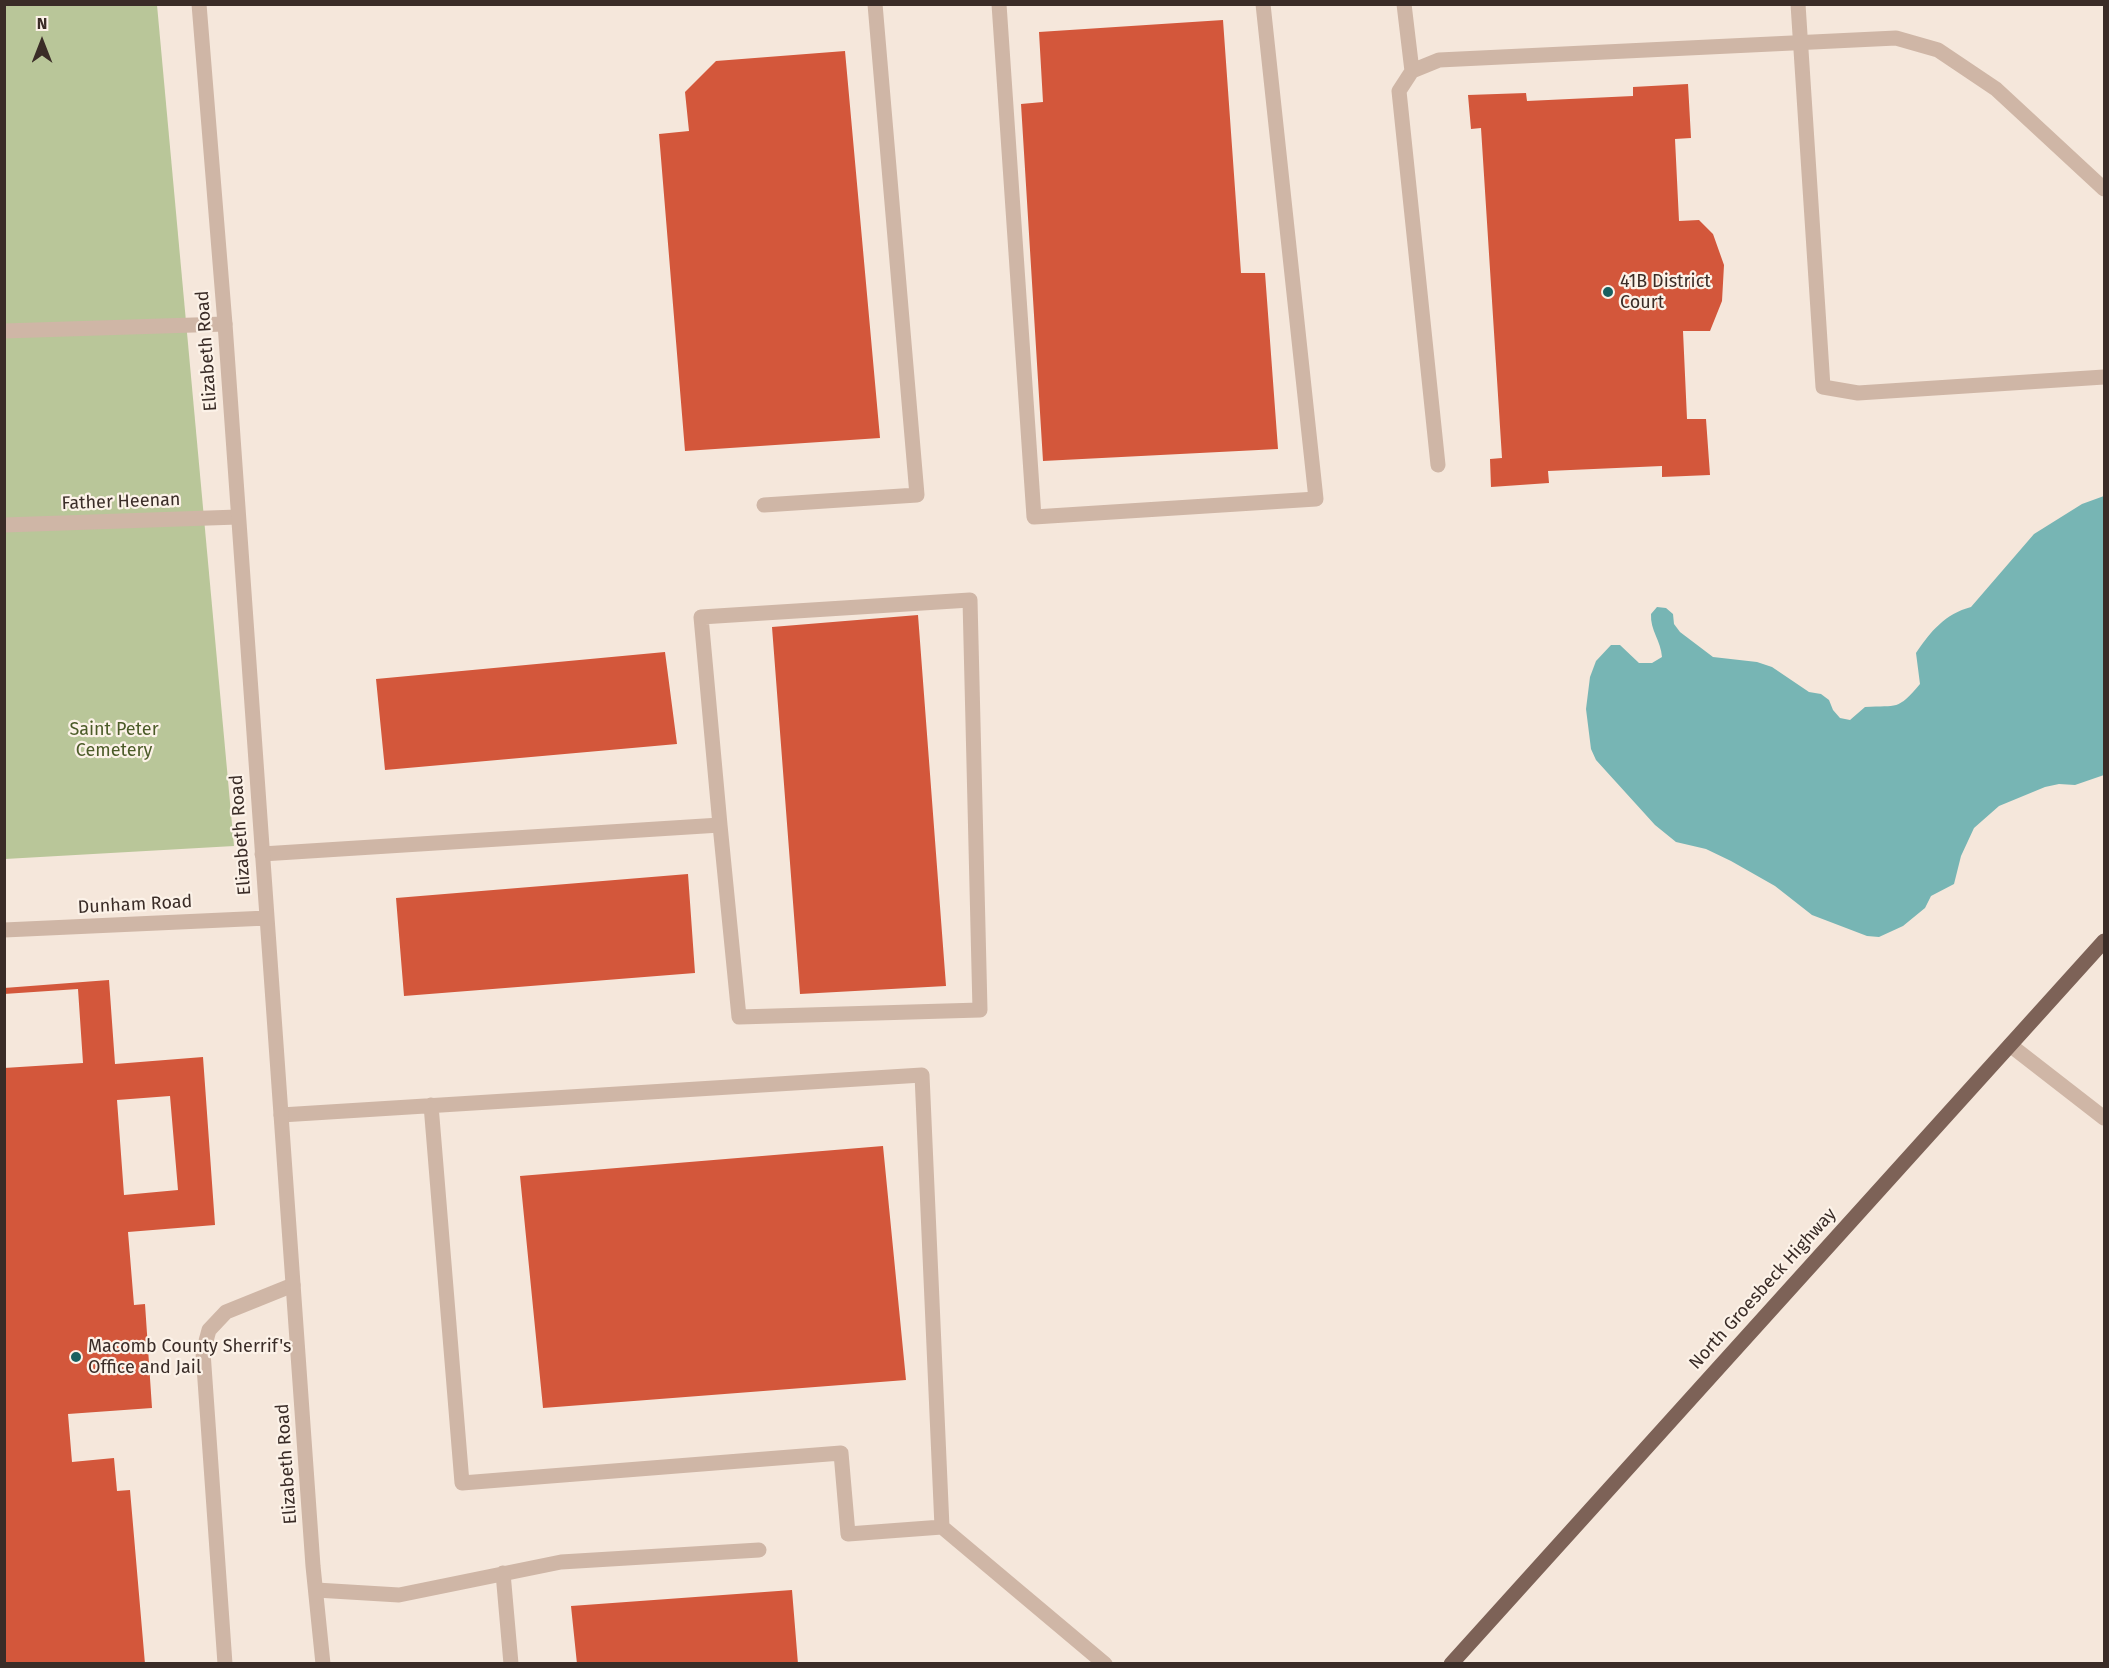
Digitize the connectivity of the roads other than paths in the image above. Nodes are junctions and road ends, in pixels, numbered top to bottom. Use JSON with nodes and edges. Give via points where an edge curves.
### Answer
{"nodes":[{"id":1,"x":199,"y":4,"type":"edge"},
{"id":2,"x":875,"y":4,"type":"edge"},
{"id":3,"x":999,"y":4,"type":"edge"},
{"id":4,"x":1263,"y":4,"type":"edge"},
{"id":5,"x":1404,"y":4,"type":"edge"},
{"id":6,"x":1798,"y":4,"type":"edge"},
{"id":7,"x":1801,"y":43,"type":"junction"},
{"id":8,"x":1412,"y":71,"type":"junction"},
{"id":9,"x":2104,"y":189,"type":"edge"},
{"id":10,"x":225,"y":324,"type":"junction"},
{"id":11,"x":4,"y":331,"type":"edge"},
{"id":12,"x":2104,"y":377,"type":"edge"},
{"id":13,"x":1438,"y":465,"type":"dead end"},
{"id":14,"x":764,"y":505,"type":"dead end"},
{"id":15,"x":238,"y":517,"type":"junction"},
{"id":16,"x":4,"y":525,"type":"edge"},
{"id":17,"x":720,"y":825,"type":"junction"},
{"id":18,"x":262,"y":854,"type":"junction"},
{"id":19,"x":267,"y":918,"type":"junction"},
{"id":20,"x":4,"y":930,"type":"edge"},
{"id":21,"x":2104,"y":941,"type":"edge"},
{"id":22,"x":2010,"y":1045,"type":"junction"},
{"id":23,"x":431,"y":1105,"type":"junction"},
{"id":24,"x":281,"y":1115,"type":"junction"},
{"id":25,"x":2104,"y":1118,"type":"edge"},
{"id":26,"x":293,"y":1285,"type":"junction"},
{"id":27,"x":942,"y":1527,"type":"junction"},
{"id":28,"x":759,"y":1550,"type":"dead end"},
{"id":29,"x":503,"y":1573,"type":"junction"},
{"id":30,"x":316,"y":1590,"type":"junction"},
{"id":31,"x":225,"y":1664,"type":"edge"},
{"id":32,"x":323,"y":1664,"type":"edge"},
{"id":33,"x":512,"y":1664,"type":"edge"},
{"id":34,"x":1105,"y":1664,"type":"edge"},
{"id":35,"x":1451,"y":1664,"type":"edge"}],
"edges":[{"from":1,"to":10,"type":"street","name":"Elizabeth Road"},
{"from":2,"to":14,"type":"street","via":[[917,495]]},
{"from":3,"to":4,"type":"street","via":[[1034,517],[1316,499]]},
{"from":5,"to":8,"type":"street"},
{"from":6,"to":7,"type":"street"},
{"from":7,"to":8,"type":"street","via":[[1439,60]]},
{"from":7,"to":9,"type":"street","via":[[1896,38],[1938,50],[1996,89]]},
{"from":7,"to":12,"type":"street","via":[[1823,387],[1858,393]]},
{"from":8,"to":13,"type":"street","via":[[1399,91]]},
{"from":10,"to":11,"type":"street"},
{"from":10,"to":15,"type":"street","name":"Elizabeth Road"},
{"from":15,"to":16,"type":"street","name":"Father Heenan"},
{"from":15,"to":18,"type":"street","name":"Elizabeth Road"},
{"from":17,"to":17,"type":"street","via":[[739,1017],[980,1010],[970,600],[701,616]]},
{"from":17,"to":18,"type":"street"},
{"from":18,"to":19,"type":"street","name":"Elizabeth Road"},
{"from":19,"to":20,"type":"street","name":"Dunham Road"},
{"from":19,"to":24,"type":"street","name":"Elizabeth Road"},
{"from":21,"to":22,"type":"main road","name":"North Groesbeck Highway"},
{"from":22,"to":25,"type":"street"},
{"from":22,"to":35,"type":"main road","name":"North Groesbeck Highway"},
{"from":23,"to":24,"type":"street"},
{"from":23,"to":27,"type":"street","via":[[462,1483],[841,1453],[848,1534]]},
{"from":23,"to":27,"type":"street","via":[[922,1075]]},
{"from":24,"to":26,"type":"street","name":"Elizabeth Road"},
{"from":26,"to":30,"type":"street","name":"Elizabeth Road"},
{"from":26,"to":31,"type":"street","via":[[226,1312],[209,1330],[203,1352]]},
{"from":27,"to":34,"type":"street"},
{"from":28,"to":29,"type":"street","via":[[561,1562]]},
{"from":29,"to":30,"type":"street","via":[[399,1595]]},
{"from":29,"to":33,"type":"street"},
{"from":30,"to":32,"type":"street","name":"Elizabeth Road"}]}
